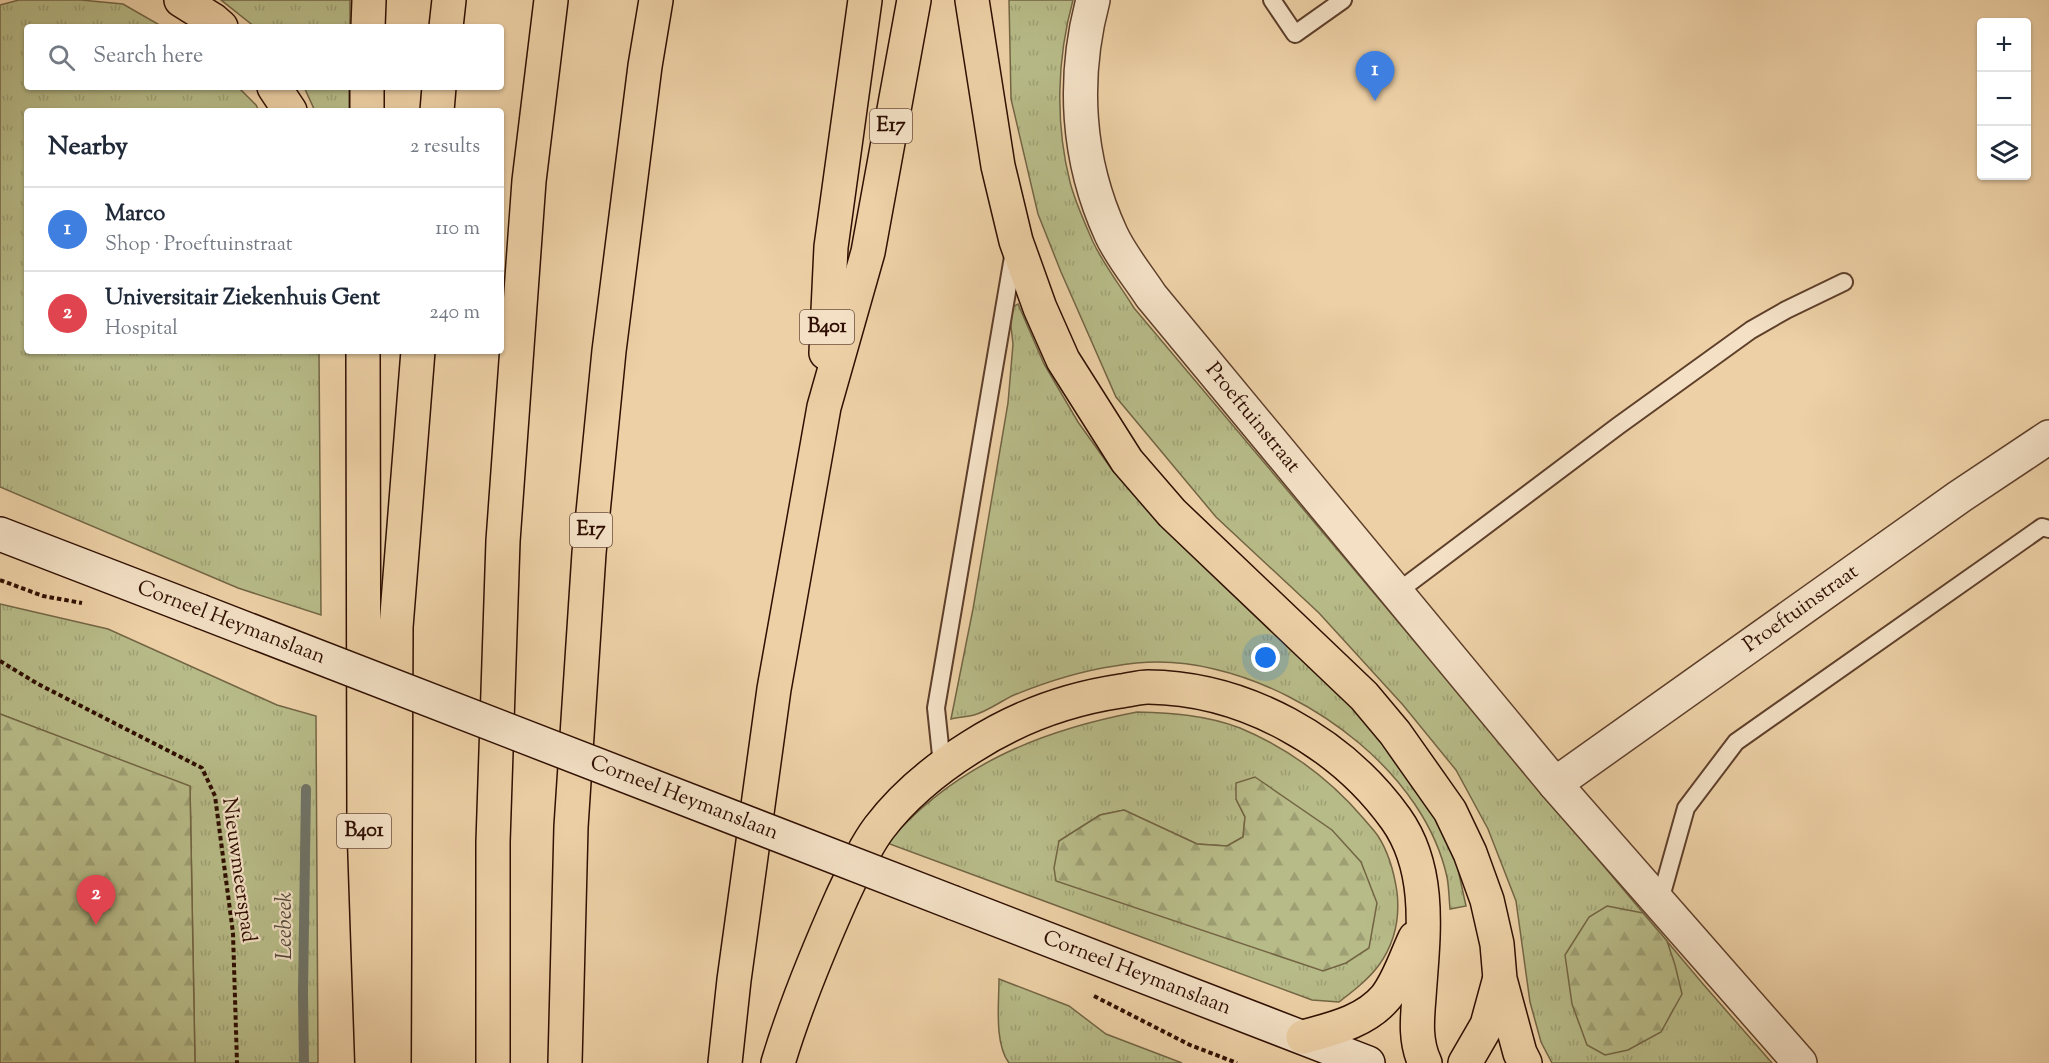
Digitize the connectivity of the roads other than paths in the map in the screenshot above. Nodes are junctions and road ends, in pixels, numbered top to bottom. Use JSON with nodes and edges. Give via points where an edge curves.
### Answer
{"nodes":[{"id":1,"x":181,"y":0,"type":"edge"},
{"id":2,"x":369,"y":0,"type":"edge"},
{"id":3,"x":450,"y":0,"type":"edge"},
{"id":4,"x":551,"y":0,"type":"edge"},
{"id":5,"x":656,"y":0,"type":"edge"},
{"id":6,"x":865,"y":0,"type":"edge"},
{"id":7,"x":914,"y":0,"type":"edge"},
{"id":8,"x":972,"y":0,"type":"edge"},
{"id":9,"x":1094,"y":0,"type":"edge"},
{"id":10,"x":1272,"y":0,"type":"edge"},
{"id":11,"x":1343,"y":0,"type":"edge"},
{"id":12,"x":217,"y":24,"type":"edge"},
{"id":13,"x":368,"y":24,"type":"edge"},
{"id":14,"x":446,"y":24,"type":"edge"},
{"id":15,"x":276,"y":90,"type":"edge"},
{"id":16,"x":367,"y":90,"type":"edge"},
{"id":17,"x":439,"y":90,"type":"edge"},
{"id":18,"x":288,"y":108,"type":"edge"},
{"id":19,"x":367,"y":108,"type":"edge"},
{"id":20,"x":437,"y":108,"type":"edge"},
{"id":21,"x":1016,"y":241,"type":"junction"},
{"id":22,"x":1844,"y":282,"type":"dead end"},
{"id":23,"x":346,"y":354,"type":"edge"},
{"id":24,"x":363,"y":354,"type":"edge"},
{"id":25,"x":418,"y":354,"type":"edge"},
{"id":26,"x":824,"y":407,"type":"junction"},
{"id":27,"x":2049,"y":437,"type":"edge"},
{"id":28,"x":2049,"y":529,"type":"edge"},
{"id":29,"x":0,"y":534,"type":"edge"},
{"id":30,"x":1396,"y":592,"type":"junction"},
{"id":31,"x":364,"y":598,"type":"junction"},
{"id":32,"x":942,"y":765,"type":"junction"},
{"id":33,"x":1555,"y":784,"type":"junction"},
{"id":34,"x":1659,"y":904,"type":"junction"},
{"id":35,"x":1424,"y":914,"type":"junction"},
{"id":36,"x":1500,"y":979,"type":"junction"},
{"id":37,"x":1303,"y":1037,"type":"junction"},
{"id":38,"x":372,"y":1063,"type":"edge"},
{"id":39,"x":394,"y":1063,"type":"edge"},
{"id":40,"x":493,"y":1063,"type":"edge"},
{"id":41,"x":565,"y":1063,"type":"edge"},
{"id":42,"x":725,"y":1063,"type":"edge"},
{"id":43,"x":778,"y":1063,"type":"edge"},
{"id":44,"x":1368,"y":1063,"type":"edge"},
{"id":45,"x":1425,"y":1063,"type":"edge"},
{"id":46,"x":1464,"y":1063,"type":"edge"},
{"id":47,"x":1525,"y":1063,"type":"edge"},
{"id":48,"x":1800,"y":1063,"type":"edge"}],
"edges":[{"from":1,"to":12,"type":"highway"},
{"from":2,"to":13,"type":"highway"},
{"from":3,"to":14,"type":"highway"},
{"from":4,"to":40,"type":"highway","via":[[529,181],[503,541],[492,842]]},
{"from":5,"to":41,"type":"highway","number":"E17","via":[[609,351],[589,553],[571,827]]},
{"from":6,"to":26,"type":"highway","number":"B401","via":[[831,247]]},
{"from":7,"to":26,"type":"highway","number":"E17","via":[[868,252]]},
{"from":8,"to":21,"type":"highway","via":[[998,166]]},
{"from":9,"to":30,"type":"street","name":"Proeftuinstraat","via":[[1086,27],[1080,81],[1081,127],[1089,177],[1112,235],[1151,296]]},
{"from":10,"to":11,"type":"lane","via":[[1295,34]]},
{"from":15,"to":18,"type":"highway"},
{"from":16,"to":19,"type":"highway"},
{"from":17,"to":20,"type":"highway"},
{"from":21,"to":32,"type":"lane","via":[[936,708]]},
{"from":21,"to":36,"type":"highway","via":[[1063,360],[1127,461],[1172,513],[1364,696],[1450,811],[1487,900]]},
{"from":22,"to":30,"type":"lane","via":[[1751,330]]},
{"from":23,"to":31,"type":"highway"},
{"from":24,"to":31,"type":"highway","number":"B401"},
{"from":25,"to":39,"type":"highway","via":[[396,627]]},
{"from":26,"to":42,"type":"highway","number":"E17","via":[[774,689]]},
{"from":27,"to":33,"type":"street","name":"Proeftuinstraat"},
{"from":28,"to":34,"type":"lane","via":[[2042,527],[1736,742],[1686,808]]},
{"from":29,"to":37,"type":"street","name":"Corneel Heymanslaan","bridge":true},
{"from":30,"to":33,"type":"street","name":"Proeftuinstraat"},
{"from":31,"to":38,"type":"highway","number":"B401","via":[[364,826]]},
{"from":32,"to":35,"type":"highway","via":[[996,731],[1043,710],[1098,694],[1146,687],[1195,691],[1250,707],[1294,728],[1335,756],[1384,804],[1413,852]]},
{"from":32,"to":43,"type":"highway","via":[[905,797],[878,829],[818,950]]},
{"from":33,"to":34,"type":"street","name":"Proeftuinstraat"},
{"from":34,"to":48,"type":"street","name":"Proeftuinstraat"},
{"from":35,"to":37,"type":"highway","via":[[1400,974],[1386,997],[1366,1015]]},
{"from":35,"to":45,"type":"highway","via":[[1416,1033]]},
{"from":36,"to":46,"type":"highway","via":[[1487,1026]]},
{"from":36,"to":47,"type":"highway"},
{"from":37,"to":44,"type":"street","name":"Corneel Heymanslaan"}]}
